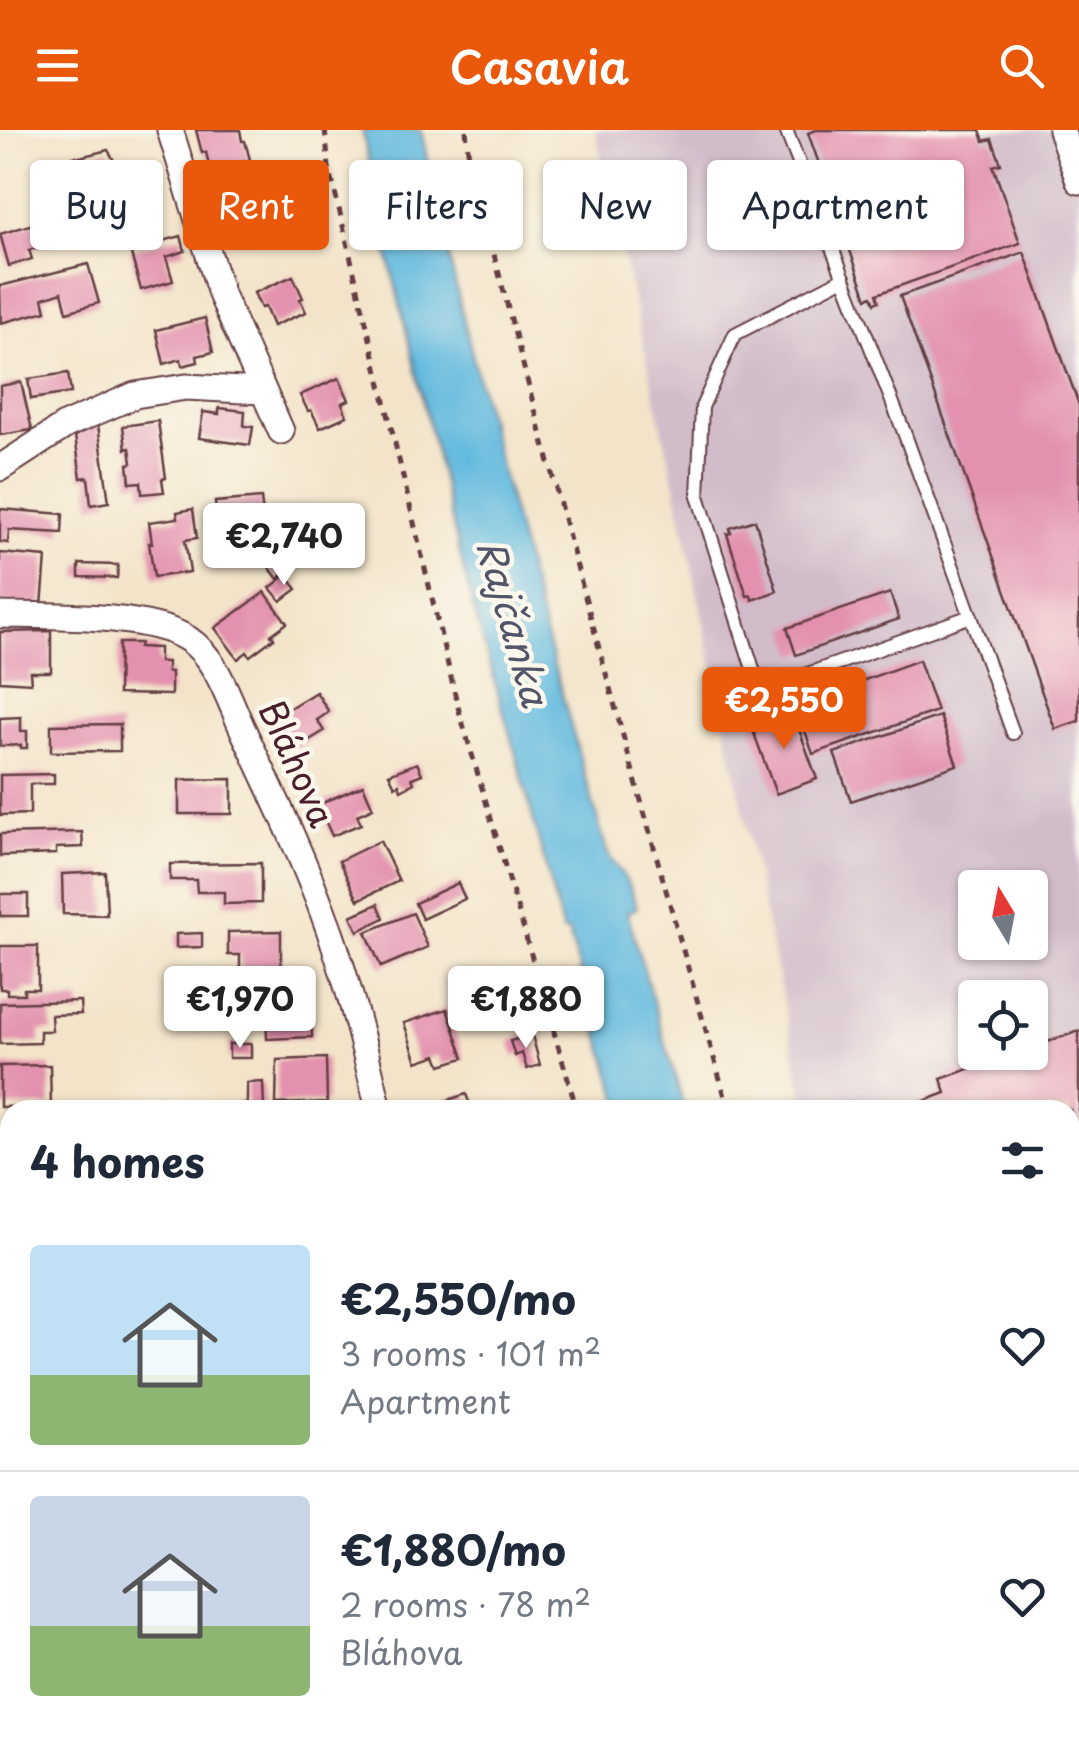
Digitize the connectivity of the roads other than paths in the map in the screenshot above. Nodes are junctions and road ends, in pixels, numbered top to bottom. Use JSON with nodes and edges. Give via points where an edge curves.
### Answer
{"nodes":[{"id":1,"x":170,"y":130,"type":"edge"},
{"id":2,"x":786,"y":130,"type":"edge"},
{"id":3,"x":1061,"y":130,"type":"edge"},
{"id":4,"x":1079,"y":181,"type":"edge"},
{"id":5,"x":844,"y":278,"type":"junction"},
{"id":6,"x":262,"y":390,"type":"junction"},
{"id":7,"x":282,"y":431,"type":"dead end"},
{"id":8,"x":0,"y":468,"type":"edge"},
{"id":9,"x":0,"y":615,"type":"edge"},
{"id":10,"x":971,"y":616,"type":"junction"},
{"id":11,"x":1014,"y":733,"type":"dead end"},
{"id":12,"x":377,"y":1100,"type":"edge"}],
"edges":[{"from":1,"to":6,"type":"street","via":[[221,294]]},
{"from":2,"to":5,"type":"lane"},
{"from":3,"to":4,"type":"street"},
{"from":5,"to":10,"type":"lane"},
{"from":5,"to":10,"type":"lane","via":[[735,334],[702,407],[698,496],[760,691]]},
{"from":6,"to":7,"type":"street"},
{"from":6,"to":8,"type":"street","via":[[186,388],[135,396],[66,425]]},
{"from":9,"to":12,"type":"street","name":"Bláhova","via":[[122,620],[170,631],[190,640],[213,666],[328,925]]},
{"from":10,"to":11,"type":"lane"}]}
